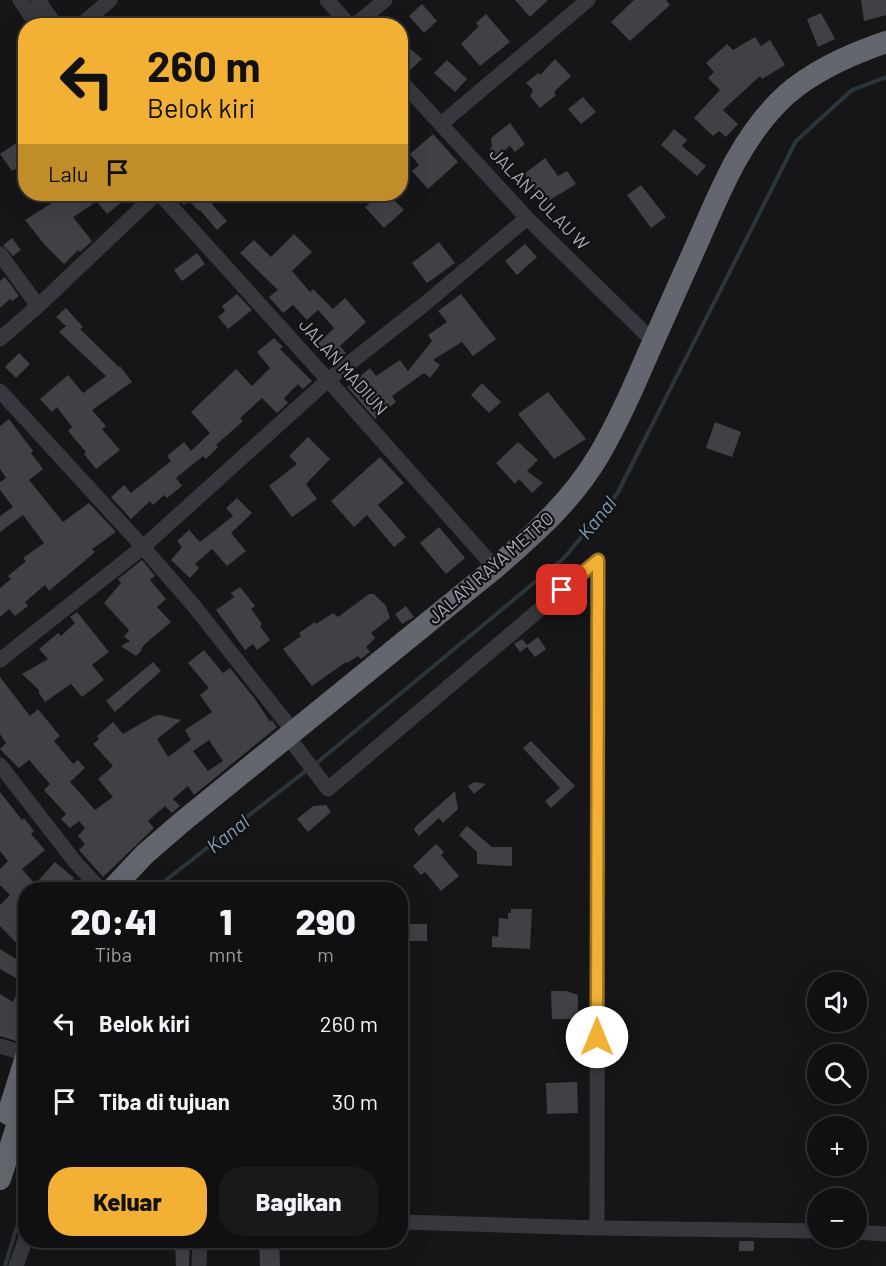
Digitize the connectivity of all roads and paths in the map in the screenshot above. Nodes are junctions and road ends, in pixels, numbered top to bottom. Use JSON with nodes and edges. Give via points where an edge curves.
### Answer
{"nodes":[{"id":1,"x":20,"y":0,"type":"edge"},
{"id":2,"x":38,"y":0,"type":"edge"},
{"id":3,"x":110,"y":0,"type":"edge"},
{"id":4,"x":327,"y":0,"type":"edge"},
{"id":5,"x":385,"y":0,"type":"edge"},
{"id":6,"x":588,"y":0,"type":"edge"},
{"id":7,"x":32,"y":18,"type":"edge"},
{"id":8,"x":50,"y":18,"type":"edge"},
{"id":9,"x":89,"y":18,"type":"edge"},
{"id":10,"x":344,"y":18,"type":"edge"},
{"id":11,"x":362,"y":18,"type":"edge"},
{"id":12,"x":886,"y":42,"type":"edge"},
{"id":13,"x":886,"y":56,"type":"edge"},
{"id":14,"x":408,"y":89,"type":"edge"},
{"id":15,"x":441,"y":124,"type":"junction"},
{"id":16,"x":150,"y":201,"type":"edge"},
{"id":17,"x":164,"y":201,"type":"edge"},
{"id":18,"x":527,"y":218,"type":"junction"},
{"id":19,"x":0,"y":254,"type":"edge"},
{"id":20,"x":691,"y":275,"type":"junction"},
{"id":21,"x":38,"y":306,"type":"junction"},
{"id":22,"x":665,"y":335,"type":"junction"},
{"id":23,"x":0,"y":339,"type":"edge"},
{"id":24,"x":328,"y":380,"type":"junction"},
{"id":25,"x":0,"y":391,"type":"edge"},
{"id":26,"x":143,"y":547,"type":"junction"},
{"id":27,"x":495,"y":568,"type":"junction"},
{"id":28,"x":0,"y":660,"type":"edge"},
{"id":29,"x":294,"y":739,"type":"junction"},
{"id":30,"x":0,"y":765,"type":"edge"},
{"id":31,"x":93,"y":882,"type":"edge"},
{"id":32,"x":119,"y":882,"type":"edge"},
{"id":33,"x":134,"y":882,"type":"edge"},
{"id":34,"x":0,"y":1047,"type":"edge"},
{"id":35,"x":18,"y":1053,"type":"edge"},
{"id":36,"x":18,"y":1081,"type":"edge"},
{"id":37,"x":18,"y":1123,"type":"edge"},
{"id":38,"x":0,"y":1138,"type":"edge"},
{"id":39,"x":0,"y":1179,"type":"edge"},
{"id":40,"x":408,"y":1222,"type":"edge"},
{"id":41,"x":597,"y":1228,"type":"junction"},
{"id":42,"x":807,"y":1231,"type":"edge"},
{"id":43,"x":867,"y":1233,"type":"edge"},
{"id":44,"x":886,"y":1234,"type":"edge"},
{"id":45,"x":22,"y":1248,"type":"edge"},
{"id":46,"x":200,"y":1248,"type":"edge"},
{"id":47,"x":16,"y":1266,"type":"edge"},
{"id":48,"x":199,"y":1266,"type":"edge"}],
"edges":[{"from":1,"to":7,"type":"street"},
{"from":2,"to":8,"type":"street"},
{"from":3,"to":9,"type":"street"},
{"from":4,"to":10,"type":"street"},
{"from":5,"to":11,"type":"street"},
{"from":6,"to":15,"type":"street"},
{"from":12,"to":20,"type":"highway","via":[[856,52],[821,71],[788,94],[762,120],[723,185]]},
{"from":13,"to":20,"type":"highway","via":[[828,81],[771,128],[754,152]]},
{"from":14,"to":15,"type":"street","name":"JALAN PULAU W"},
{"from":15,"to":18,"type":"street","name":"JALAN PULAU W"},
{"from":16,"to":21,"type":"street"},
{"from":17,"to":24,"type":"street","name":"JALAN MADIUN"},
{"from":18,"to":22,"type":"street","name":"JALAN PULAU W"},
{"from":18,"to":24,"type":"street"},
{"from":19,"to":21,"type":"street"},
{"from":20,"to":22,"type":"highway"},
{"from":21,"to":23,"type":"street"},
{"from":22,"to":27,"type":"highway","name":"JALAN RAYA METRO","via":[[598,456],[570,497],[545,525]]},
{"from":22,"to":29,"type":"highway","via":[[630,430],[582,505],[554,535],[502,579]]},
{"from":24,"to":26,"type":"street"},
{"from":24,"to":27,"type":"street","name":"JALAN MADIUN"},
{"from":25,"to":26,"type":"street"},
{"from":26,"to":28,"type":"street"},
{"from":26,"to":29,"type":"street","via":[[194,606]]},
{"from":27,"to":29,"type":"highway","name":"JALAN RAYA METRO"},
{"from":29,"to":32,"type":"highway","name":"JALAN RAYA METRO","via":[[153,848]]},
{"from":29,"to":33,"type":"highway","via":[[184,831]]},
{"from":29,"to":41,"type":"street","via":[[328,789],[598,560]]},
{"from":30,"to":31,"type":"street"},
{"from":34,"to":35,"type":"street"},
{"from":36,"to":38,"type":"highway"},
{"from":37,"to":39,"type":"highway"},
{"from":40,"to":41,"type":"street"},
{"from":41,"to":42,"type":"street"},
{"from":43,"to":44,"type":"street"},
{"from":45,"to":47,"type":"street"},
{"from":46,"to":48,"type":"street"}]}
